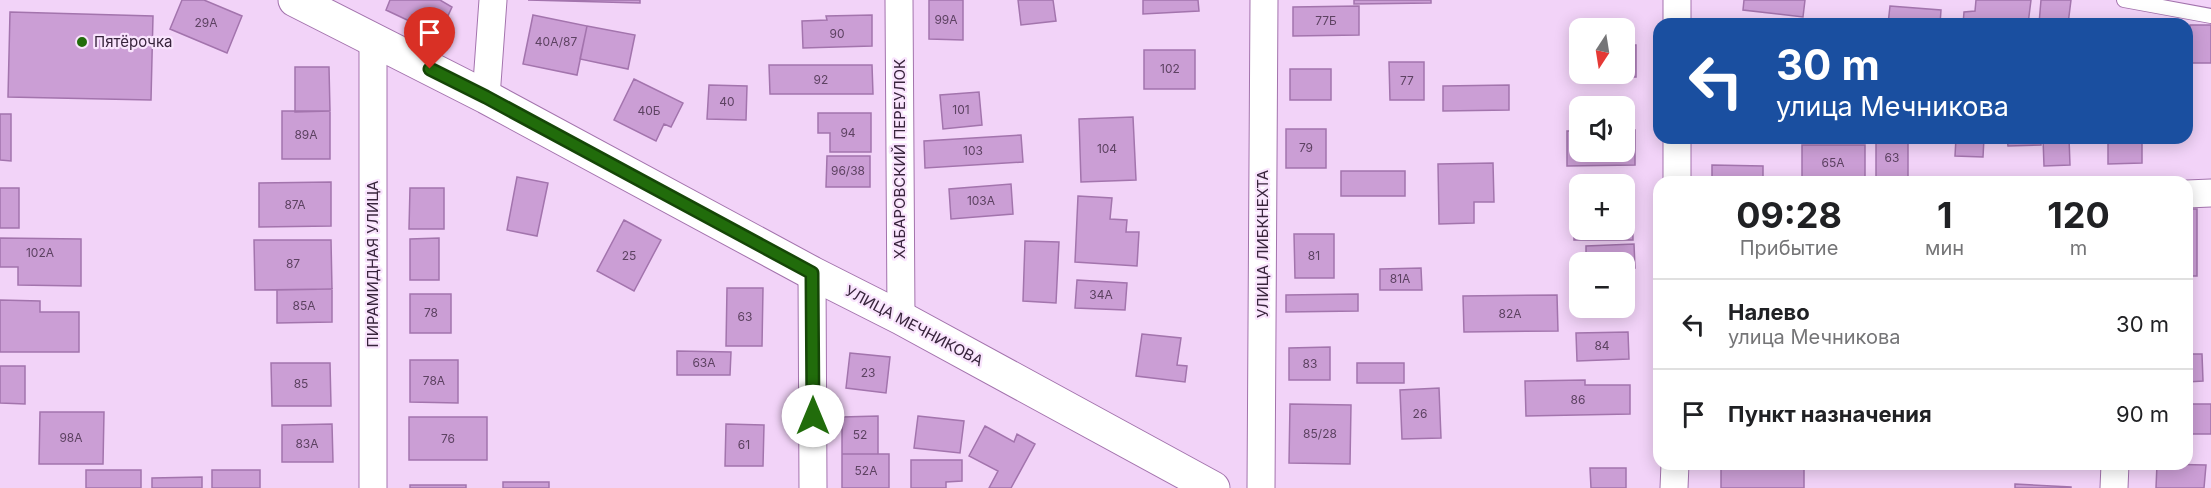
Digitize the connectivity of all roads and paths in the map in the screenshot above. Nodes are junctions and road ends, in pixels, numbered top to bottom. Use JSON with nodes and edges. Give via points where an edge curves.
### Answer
{"nodes":[{"id":1,"x":295,"y":0,"type":"edge"},
{"id":2,"x":493,"y":0,"type":"edge"},
{"id":3,"x":899,"y":0,"type":"edge"},
{"id":4,"x":1264,"y":0,"type":"edge"},
{"id":5,"x":1677,"y":0,"type":"edge"},
{"id":6,"x":2124,"y":0,"type":"edge"},
{"id":7,"x":2211,"y":16,"type":"edge"},
{"id":8,"x":1677,"y":18,"type":"edge"},
{"id":9,"x":373,"y":40,"type":"junction"},
{"id":10,"x":486,"y":97,"type":"junction"},
{"id":11,"x":1677,"y":144,"type":"edge"},
{"id":12,"x":1677,"y":176,"type":"edge"},
{"id":13,"x":2211,"y":193,"type":"edge"},
{"id":14,"x":2193,"y":194,"type":"edge"},
{"id":15,"x":812,"y":273,"type":"junction"},
{"id":16,"x":901,"y":318,"type":"junction"},
{"id":17,"x":1675,"y":470,"type":"edge"},
{"id":18,"x":2115,"y":470,"type":"edge"},
{"id":19,"x":373,"y":488,"type":"edge"},
{"id":20,"x":813,"y":488,"type":"edge"},
{"id":21,"x":1213,"y":488,"type":"edge"},
{"id":22,"x":1262,"y":488,"type":"edge"},
{"id":23,"x":1674,"y":488,"type":"edge"},
{"id":24,"x":2114,"y":488,"type":"edge"}],
"edges":[{"from":1,"to":9,"type":"main road","name":"УЛИЦА МЕЧНИКОВА"},
{"from":2,"to":10,"type":"street"},
{"from":3,"to":16,"type":"street","name":"ХАБАРОВСКИЙ ПЕРЕУЛОК"},
{"from":4,"to":22,"type":"street","name":"УЛИЦА ЛИБКНЕХТА"},
{"from":5,"to":8,"type":"street"},
{"from":6,"to":7,"type":"lane"},
{"from":9,"to":10,"type":"main road","name":"УЛИЦА МЕЧНИКОВА"},
{"from":9,"to":19,"type":"street","name":"ПИРАМИДНАЯ УЛИЦА"},
{"from":10,"to":15,"type":"main road","name":"УЛИЦА МЕЧНИКОВА"},
{"from":11,"to":12,"type":"street"},
{"from":13,"to":14,"type":"street"},
{"from":15,"to":16,"type":"main road","name":"УЛИЦА МЕЧНИКОВА"},
{"from":15,"to":20,"type":"street"},
{"from":16,"to":21,"type":"main road","name":"УЛИЦА МЕЧНИКОВА"},
{"from":17,"to":23,"type":"street"},
{"from":18,"to":24,"type":"street"}]}
